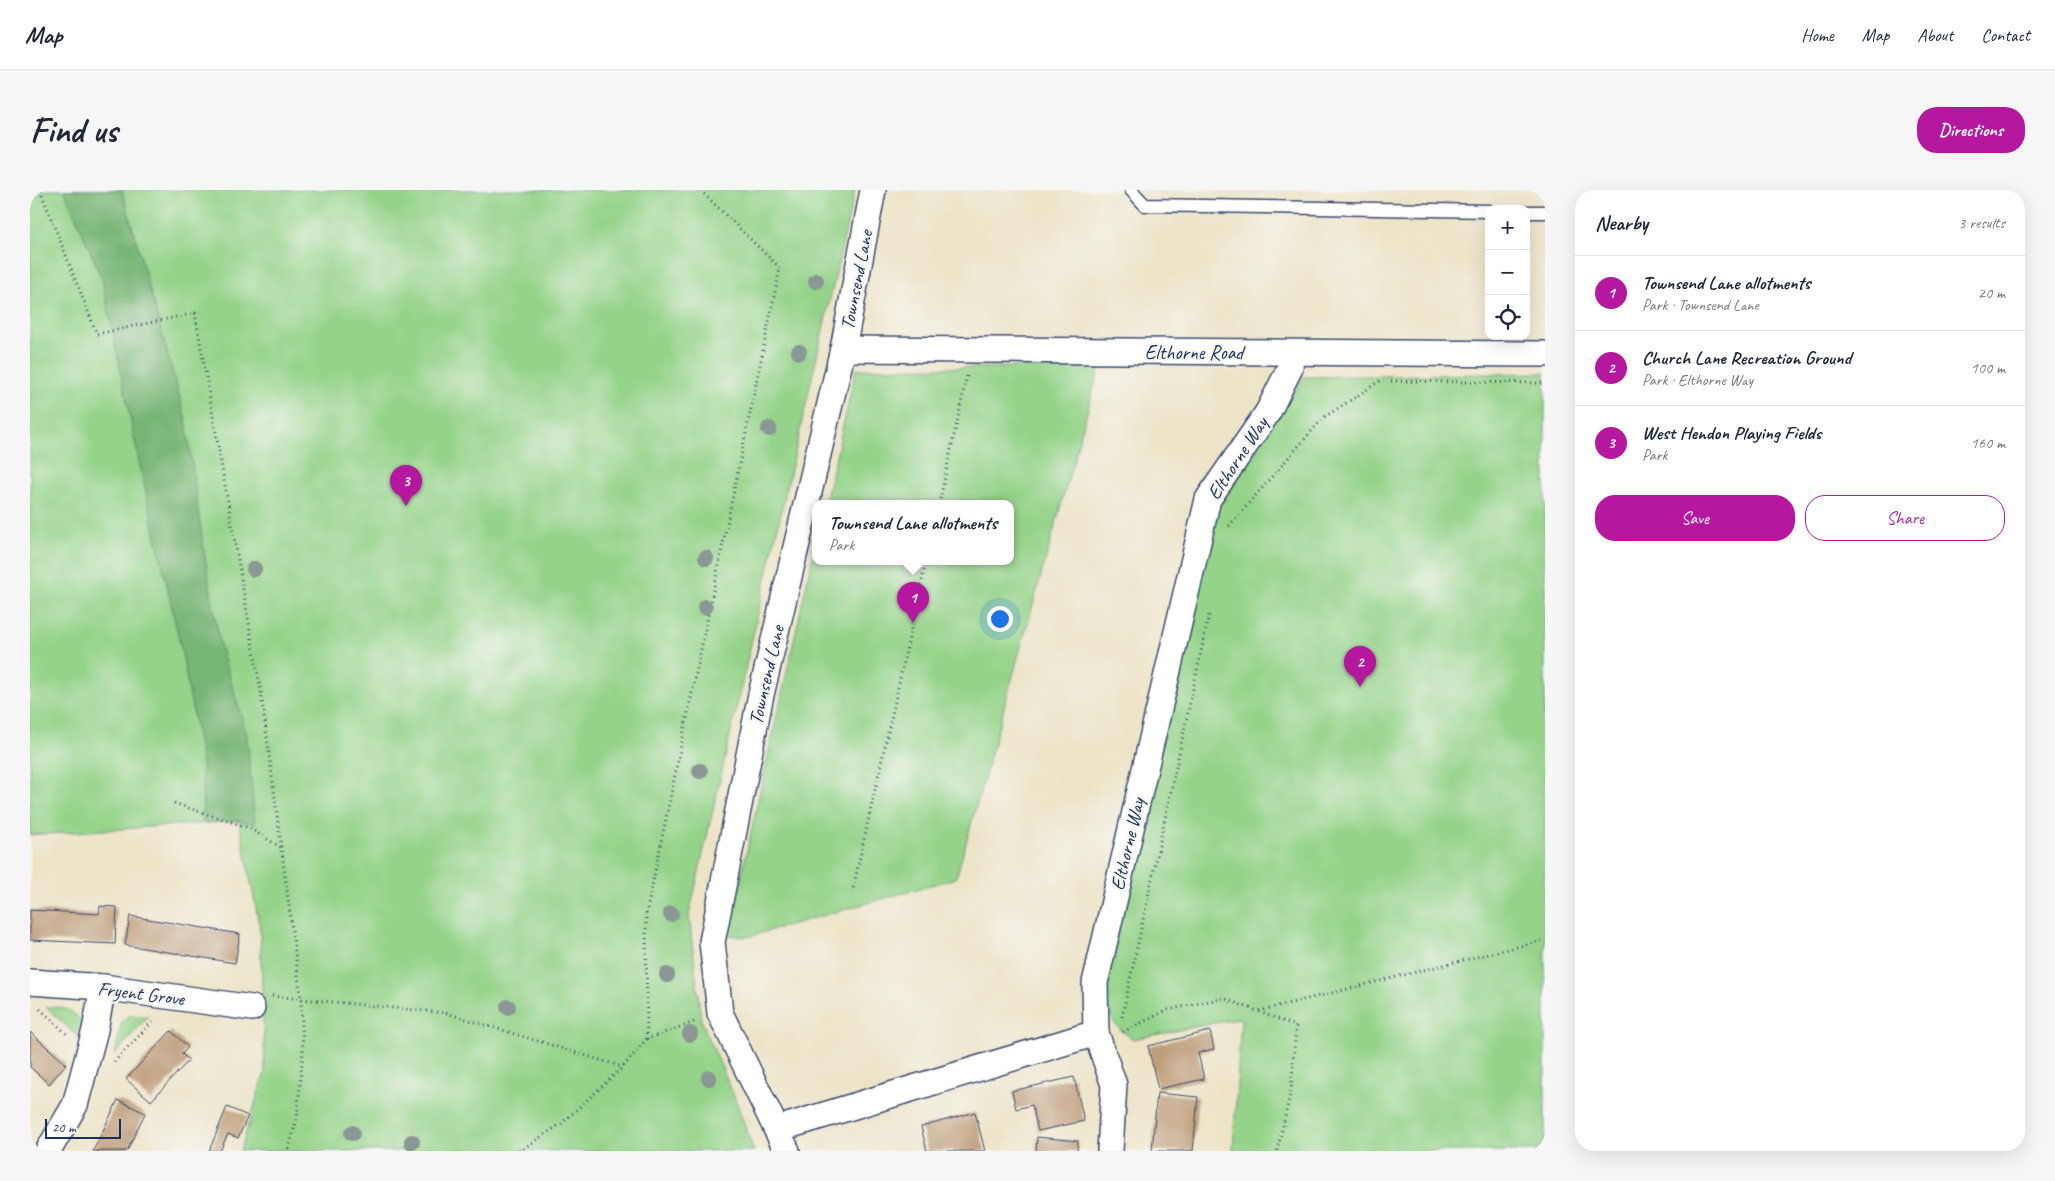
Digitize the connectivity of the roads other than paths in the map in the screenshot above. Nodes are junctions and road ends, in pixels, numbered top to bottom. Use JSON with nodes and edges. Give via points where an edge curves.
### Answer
{"nodes":[{"id":1,"x":873,"y":190,"type":"edge"},
{"id":2,"x":1131,"y":190,"type":"edge"},
{"id":3,"x":1485,"y":211,"type":"edge"},
{"id":4,"x":1530,"y":212,"type":"edge"},
{"id":5,"x":1545,"y":212,"type":"edge"},
{"id":6,"x":843,"y":349,"type":"junction"},
{"id":7,"x":1291,"y":352,"type":"junction"},
{"id":8,"x":1545,"y":354,"type":"edge"},
{"id":9,"x":33,"y":982,"type":"edge"},
{"id":10,"x":103,"y":987,"type":"junction"},
{"id":11,"x":252,"y":1008,"type":"road end"},
{"id":12,"x":1102,"y":1040,"type":"junction"},
{"id":13,"x":783,"y":1140,"type":"edge"},
{"id":14,"x":48,"y":1151,"type":"edge"},
{"id":15,"x":1110,"y":1151,"type":"edge"}],
"edges":[{"from":1,"to":6,"type":"street","name":"Townsend Lane"},
{"from":2,"to":3,"type":"lane","via":[[1145,205]]},
{"from":4,"to":5,"type":"lane"},
{"from":6,"to":7,"type":"street","name":"Elthorne Road"},
{"from":6,"to":13,"type":"street","name":"Townsend Lane","via":[[760,699],[712,942],[720,1013]]},
{"from":7,"to":8,"type":"street","name":"Elthorne Road"},
{"from":7,"to":12,"type":"street","name":"Elthorne Way","via":[[1290,368],[1268,412],[1208,499],[1095,983]]},
{"from":9,"to":10,"type":"street","name":"Fryent Grove"},
{"from":10,"to":11,"type":"street","name":"Fryent Grove"},
{"from":10,"to":14,"type":"street","via":[[75,1105]]},
{"from":12,"to":13,"type":"street"},
{"from":12,"to":15,"type":"street","name":"Elthorne Way","via":[[1114,1085]]}]}
